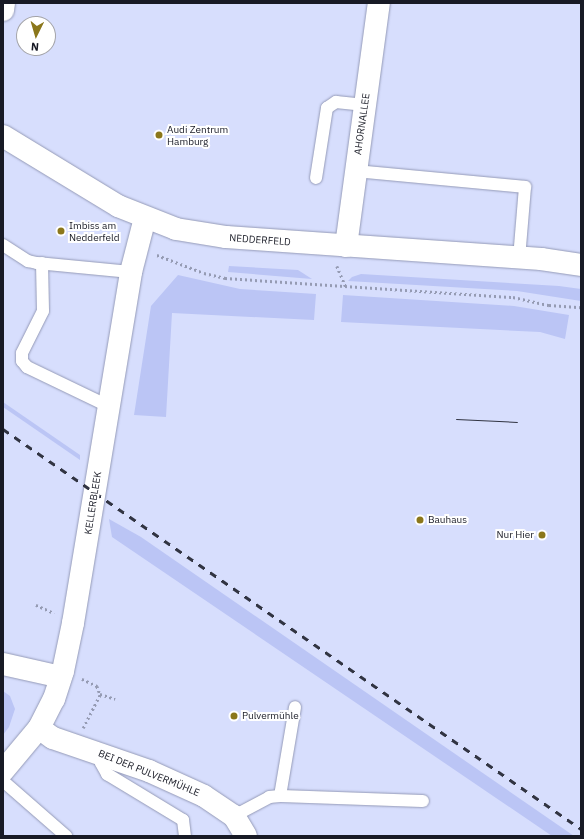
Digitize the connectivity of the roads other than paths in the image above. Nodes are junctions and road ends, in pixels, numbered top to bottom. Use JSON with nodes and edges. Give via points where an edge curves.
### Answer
{"nodes":[{"id":1,"x":4,"y":3,"type":"edge"},
{"id":2,"x":379,"y":3,"type":"edge"},
{"id":3,"x":3,"y":10,"type":"edge"},
{"id":4,"x":365,"y":105,"type":"junction"},
{"id":5,"x":3,"y":136,"type":"edge"},
{"id":6,"x":356,"y":171,"type":"junction"},
{"id":7,"x":316,"y":178,"type":"dead end"},
{"id":8,"x":145,"y":218,"type":"junction"},
{"id":9,"x":3,"y":245,"type":"edge"},
{"id":10,"x":346,"y":246,"type":"junction"},
{"id":11,"x":518,"y":258,"type":"junction"},
{"id":12,"x":581,"y":258,"type":"edge"},
{"id":13,"x":541,"y":259,"type":"junction"},
{"id":14,"x":42,"y":263,"type":"junction"},
{"id":15,"x":581,"y":265,"type":"edge"},
{"id":16,"x":131,"y":272,"type":"junction"},
{"id":17,"x":108,"y":406,"type":"junction"},
{"id":18,"x":3,"y":664,"type":"edge"},
{"id":19,"x":62,"y":674,"type":"junction"},
{"id":20,"x":295,"y":707,"type":"dead end"},
{"id":21,"x":39,"y":728,"type":"junction"},
{"id":22,"x":103,"y":755,"type":"junction"},
{"id":23,"x":3,"y":771,"type":"edge"},
{"id":24,"x":3,"y":781,"type":"edge"},
{"id":25,"x":280,"y":796,"type":"junction"},
{"id":26,"x":423,"y":801,"type":"dead end"},
{"id":27,"x":234,"y":816,"type":"junction"},
{"id":28,"x":66,"y":836,"type":"edge"},
{"id":29,"x":185,"y":836,"type":"edge"},
{"id":30,"x":246,"y":836,"type":"edge"}],
"edges":[{"from":1,"to":3,"type":"street"},
{"from":2,"to":4,"type":"street","name":"AHORNALLEE"},
{"from":4,"to":6,"type":"street","name":"AHORNALLEE"},
{"from":4,"to":7,"type":"lane","via":[[336,102],[327,108]]},
{"from":5,"to":8,"type":"street","name":"NEDDERFELD","via":[[103,198]]},
{"from":6,"to":10,"type":"street","name":"AHORNALLEE"},
{"from":6,"to":11,"type":"lane","via":[[525,187]]},
{"from":8,"to":10,"type":"street","name":"NEDDERFELD","via":[[176,229],[211,236]]},
{"from":8,"to":16,"type":"street","name":"KELLERBLEEK"},
{"from":9,"to":14,"type":"lane","via":[[28,261]]},
{"from":10,"to":11,"type":"street","name":"NEDDERFELD"},
{"from":11,"to":13,"type":"street","name":"NEDDERFELD"},
{"from":12,"to":13,"type":"street","name":"NEDDERFELD"},
{"from":13,"to":15,"type":"street","name":"NEDDERFELD"},
{"from":14,"to":16,"type":"lane"},
{"from":14,"to":17,"type":"lane","via":[[43,311],[22,353],[22,361],[27,367]]},
{"from":16,"to":17,"type":"street","name":"KELLERBLEEK"},
{"from":17,"to":19,"type":"street","name":"KELLERBLEEK","via":[[73,623]]},
{"from":18,"to":19,"type":"street"},
{"from":19,"to":21,"type":"street","name":"KELLERBLEEK"},
{"from":20,"to":25,"type":"lane"},
{"from":21,"to":22,"type":"street","name":"BEI DER PULVERMÜHLE","via":[[53,738]]},
{"from":21,"to":23,"type":"street","name":"KELLERBLEEK"},
{"from":22,"to":27,"type":"street","name":"BEI DER PULVERMÜHLE","via":[[204,796]]},
{"from":22,"to":29,"type":"lane","via":[[101,764],[107,774],[183,820]]},
{"from":24,"to":28,"type":"lane"},
{"from":25,"to":26,"type":"lane"},
{"from":25,"to":27,"type":"lane","via":[[269,797]]},
{"from":27,"to":30,"type":"street","name":"BEI DER PULVERMÜHLE"}]}
